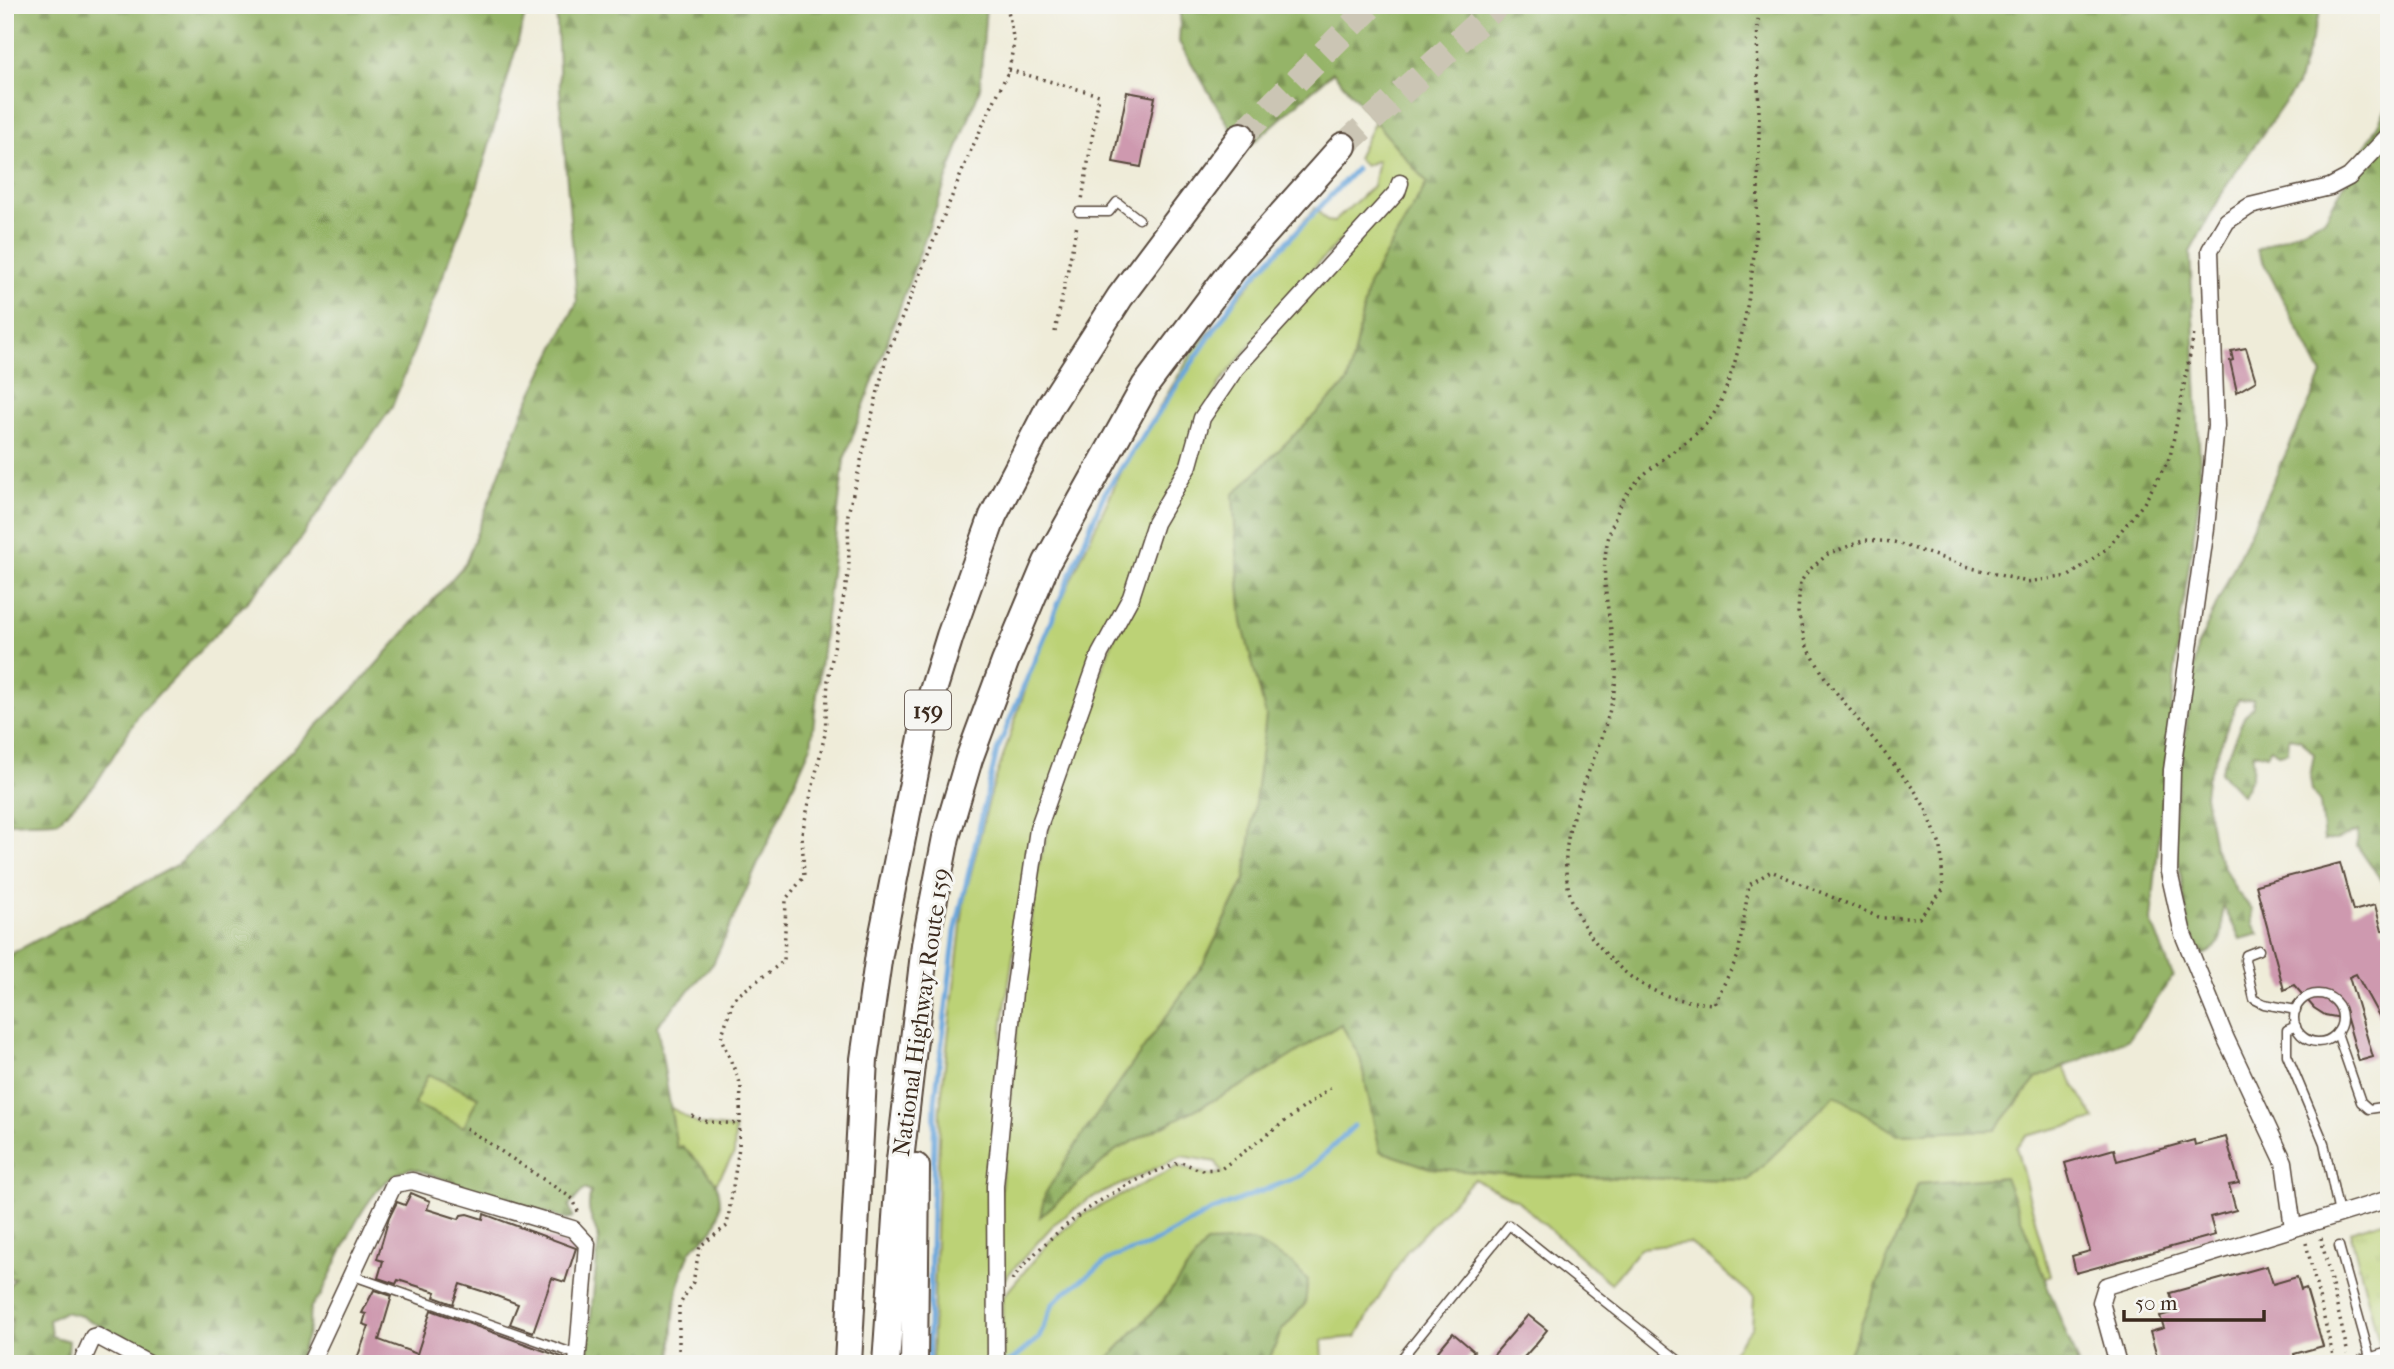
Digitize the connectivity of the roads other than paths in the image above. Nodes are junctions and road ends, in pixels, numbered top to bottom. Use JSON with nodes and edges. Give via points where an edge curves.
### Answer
{"nodes":[{"id":1,"x":2389,"y":135,"type":"edge"},
{"id":2,"x":1241,"y":136,"type":"tunnel mouth"},
{"id":3,"x":1343,"y":146,"type":"tunnel mouth"},
{"id":4,"x":1400,"y":183,"type":"dead end"},
{"id":5,"x":1079,"y":212,"type":"road end"},
{"id":6,"x":1139,"y":219,"type":"dead end"},
{"id":7,"x":925,"y":945,"type":"junction"},
{"id":8,"x":2259,"y":950,"type":"dead end"},
{"id":9,"x":2296,"y":1010,"type":"junction"},
{"id":10,"x":2296,"y":1026,"type":"junction"},
{"id":11,"x":2337,"y":1033,"type":"junction"},
{"id":12,"x":2389,"y":1106,"type":"edge"},
{"id":13,"x":858,"y":1141,"type":"junction"},
{"id":14,"x":2389,"y":1199,"type":"edge"},
{"id":15,"x":2339,"y":1214,"type":"junction"},
{"id":16,"x":2299,"y":1232,"type":"junction"},
{"id":17,"x":2339,"y":1246,"type":"dead end"},
{"id":18,"x":351,"y":1275,"type":"junction"},
{"id":19,"x":2389,"y":1356,"type":"edge"},
{"id":20,"x":578,"y":1359,"type":"edge"},
{"id":21,"x":2366,"y":1363,"type":"edge"},
{"id":22,"x":81,"y":1364,"type":"edge"},
{"id":23,"x":149,"y":1364,"type":"edge"},
{"id":24,"x":310,"y":1364,"type":"edge"},
{"id":25,"x":834,"y":1364,"type":"edge"},
{"id":26,"x":848,"y":1364,"type":"edge"},
{"id":27,"x":886,"y":1364,"type":"edge"},
{"id":28,"x":914,"y":1364,"type":"edge"},
{"id":29,"x":996,"y":1364,"type":"edge"},
{"id":30,"x":1397,"y":1364,"type":"edge"},
{"id":31,"x":1684,"y":1364,"type":"edge"},
{"id":32,"x":2119,"y":1364,"type":"edge"}],
"edges":[{"from":1,"to":16,"type":"street","via":[[2349,177],[2330,187],[2250,206],[2227,221],[2210,250],[2216,426],[2172,770],[2169,872],[2183,934],[2284,1162]]},
{"from":2,"to":13,"type":"highway","name":"National Highway Route 159","number":"159","via":[[1120,297],[1050,406],[993,516],[950,636],[912,783],[879,954]]},
{"from":3,"to":7,"type":"highway","name":"National Highway Route 159","number":"159","via":[[1233,269],[1145,386],[1047,562],[969,759],[946,836]]},
{"from":4,"to":29,"type":"street","via":[[1397,192],[1236,368],[1208,408],[1189,465],[1155,523],[1131,597],[1100,653],[1038,829],[1014,992],[995,1186]]},
{"from":5,"to":6,"type":"lane","via":[[1109,212],[1117,202]]},
{"from":7,"to":27,"type":"highway","name":"National Highway Route 159","number":"159","via":[[900,1160]]},
{"from":7,"to":28,"type":"highway","number":"159","via":[[916,1129]]},
{"from":8,"to":9,"type":"lane","via":[[2245,960],[2254,999]]},
{"from":9,"to":10,"type":"lane"},
{"from":9,"to":11,"type":"lane","via":[[2314,994],[2330,997],[2343,1018]]},
{"from":10,"to":11,"type":"lane","via":[[2300,1034],[2315,1042]]},
{"from":10,"to":15,"type":"lane","via":[[2287,1030],[2287,1055],[2323,1143]]},
{"from":11,"to":12,"type":"lane","via":[[2361,1102],[2369,1109]]},
{"from":13,"to":25,"type":"highway","number":"159"},
{"from":13,"to":26,"type":"highway","name":"National Highway Route 159","number":"159"},
{"from":14,"to":15,"type":"street"},
{"from":15,"to":16,"type":"street"},
{"from":16,"to":32,"type":"street","via":[[2106,1286],[2101,1302]]},
{"from":17,"to":21,"type":"lane"},
{"from":18,"to":20,"type":"lane"},
{"from":18,"to":20,"type":"street","via":[[394,1184],[412,1181],[573,1229],[587,1244]]},
{"from":18,"to":24,"type":"street"},
{"from":19,"to":21,"type":"street"},
{"from":22,"to":23,"type":"street","via":[[97,1336]]},
{"from":30,"to":31,"type":"lane","via":[[1509,1225]]}]}
